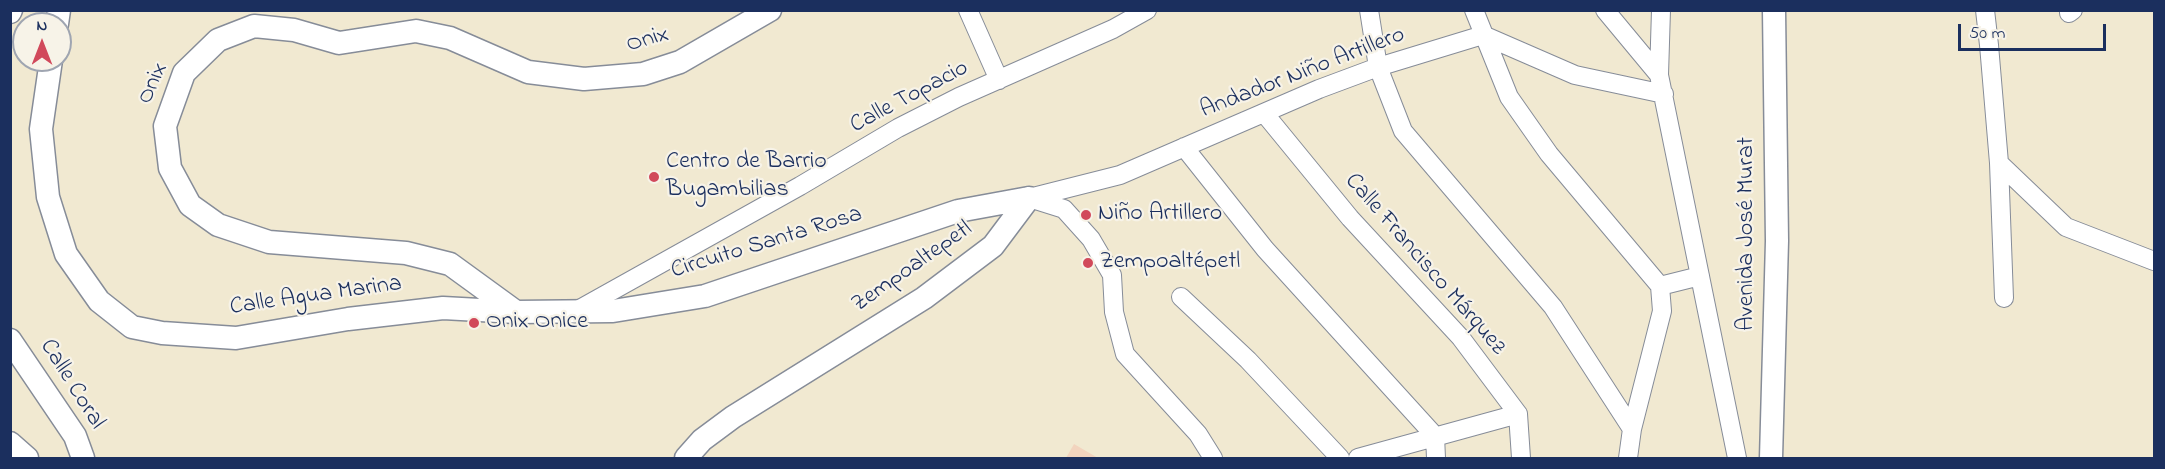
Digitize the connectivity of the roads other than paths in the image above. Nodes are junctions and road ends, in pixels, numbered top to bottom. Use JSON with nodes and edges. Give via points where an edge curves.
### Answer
{"nodes":[{"id":1,"x":770,"y":10,"type":"edge"},
{"id":2,"x":968,"y":10,"type":"edge"},
{"id":3,"x":1147,"y":10,"type":"edge"},
{"id":4,"x":1369,"y":10,"type":"edge"},
{"id":5,"x":1474,"y":10,"type":"edge"},
{"id":6,"x":1605,"y":10,"type":"edge"},
{"id":7,"x":1661,"y":10,"type":"edge"},
{"id":8,"x":1774,"y":10,"type":"edge"},
{"id":9,"x":1985,"y":10,"type":"edge"},
{"id":10,"x":1483,"y":35,"type":"junction"},
{"id":11,"x":1378,"y":67,"type":"junction"},
{"id":12,"x":49,"y":72,"type":"edge"},
{"id":13,"x":1659,"y":75,"type":"junction"},
{"id":14,"x":999,"y":80,"type":"junction"},
{"id":15,"x":1664,"y":94,"type":"junction"},
{"id":16,"x":1264,"y":113,"type":"junction"},
{"id":17,"x":1184,"y":147,"type":"junction"},
{"id":18,"x":1999,"y":163,"type":"junction"},
{"id":19,"x":1029,"y":198,"type":"junction"},
{"id":20,"x":2154,"y":261,"type":"edge"},
{"id":21,"x":1700,"y":276,"type":"junction"},
{"id":22,"x":1660,"y":286,"type":"junction"},
{"id":23,"x":1182,"y":297,"type":"dead end"},
{"id":24,"x":2004,"y":298,"type":"dead end"},
{"id":25,"x":576,"y":311,"type":"junction"},
{"id":26,"x":516,"y":312,"type":"junction"},
{"id":27,"x":10,"y":340,"type":"edge"},
{"id":28,"x":1518,"y":414,"type":"junction"},
{"id":29,"x":1632,"y":429,"type":"junction"},
{"id":30,"x":1435,"y":436,"type":"junction"},
{"id":31,"x":10,"y":443,"type":"edge"},
{"id":32,"x":27,"y":459,"type":"edge"},
{"id":33,"x":83,"y":459,"type":"edge"},
{"id":34,"x":686,"y":459,"type":"edge"},
{"id":35,"x":1214,"y":459,"type":"edge"},
{"id":36,"x":1340,"y":459,"type":"edge"},
{"id":37,"x":1358,"y":459,"type":"edge"},
{"id":38,"x":1436,"y":459,"type":"edge"},
{"id":39,"x":1521,"y":459,"type":"edge"},
{"id":40,"x":1628,"y":459,"type":"edge"},
{"id":41,"x":1737,"y":459,"type":"edge"},
{"id":42,"x":1771,"y":459,"type":"edge"}],
"edges":[{"from":1,"to":26,"type":"street","name":"Onix","via":[[680,62],[643,74],[584,79],[528,72],[450,38],[416,31],[339,43],[294,30],[254,26],[218,40],[184,73],[165,126],[170,168],[190,205],[218,225],[269,242],[406,253],[450,264]]},
{"from":2,"to":14,"type":"street"},
{"from":3,"to":14,"type":"street","name":"Calle Topacio"},
{"from":4,"to":11,"type":"street"},
{"from":5,"to":10,"type":"street"},
{"from":6,"to":13,"type":"street"},
{"from":7,"to":13,"type":"street"},
{"from":8,"to":42,"type":"street","name":"Avenida José Murat","via":[[1777,241]]},
{"from":9,"to":18,"type":"street"},
{"from":10,"to":11,"type":"street","name":"Andador Niño Artillero"},
{"from":10,"to":15,"type":"street","via":[[1575,75]]},
{"from":10,"to":22,"type":"street","via":[[1509,97],[1549,154]]},
{"from":11,"to":16,"type":"street","name":"Andador Niño Artillero"},
{"from":11,"to":29,"type":"street","via":[[1402,131],[1553,307]]},
{"from":12,"to":26,"type":"street","name":"Calle Agua Marina","via":[[41,129],[48,197],[66,254],[99,301],[132,327],[236,338],[443,308]]},
{"from":13,"to":15,"type":"street"},
{"from":14,"to":25,"type":"street","name":"Calle Topacio","via":[[898,129]]},
{"from":15,"to":21,"type":"street"},
{"from":16,"to":17,"type":"street","name":"Andador Niño Artillero"},
{"from":16,"to":28,"type":"street","name":"Calle Francisco Márquez","via":[[1350,218],[1461,338]]},
{"from":17,"to":19,"type":"street","name":"Andador Niño Artillero","via":[[1120,175]]},
{"from":17,"to":30,"type":"street","via":[[1265,249]]},
{"from":18,"to":20,"type":"street","via":[[2066,227]]},
{"from":18,"to":24,"type":"street"},
{"from":19,"to":25,"type":"street","name":"Circuito Santa Rosa","via":[[958,212],[705,296],[613,311]]},
{"from":19,"to":34,"type":"street","name":"Zempoaltepetl","via":[[985,253],[924,298],[733,417],[702,440]]},
{"from":19,"to":35,"type":"street","via":[[1064,209],[1091,239],[1112,275],[1114,312],[1125,354],[1198,434]]},
{"from":21,"to":22,"type":"street"},
{"from":21,"to":41,"type":"street"},
{"from":22,"to":29,"type":"street","via":[[1662,311]]},
{"from":23,"to":36,"type":"street","via":[[1248,360]]},
{"from":25,"to":26,"type":"street","name":"Circuito Santa Rosa"},
{"from":27,"to":33,"type":"street","name":"Calle Coral","via":[[75,436]]},
{"from":28,"to":30,"type":"street"},
{"from":28,"to":39,"type":"street"},
{"from":29,"to":40,"type":"street"},
{"from":30,"to":37,"type":"street"},
{"from":30,"to":38,"type":"street"},
{"from":31,"to":32,"type":"street"}]}
